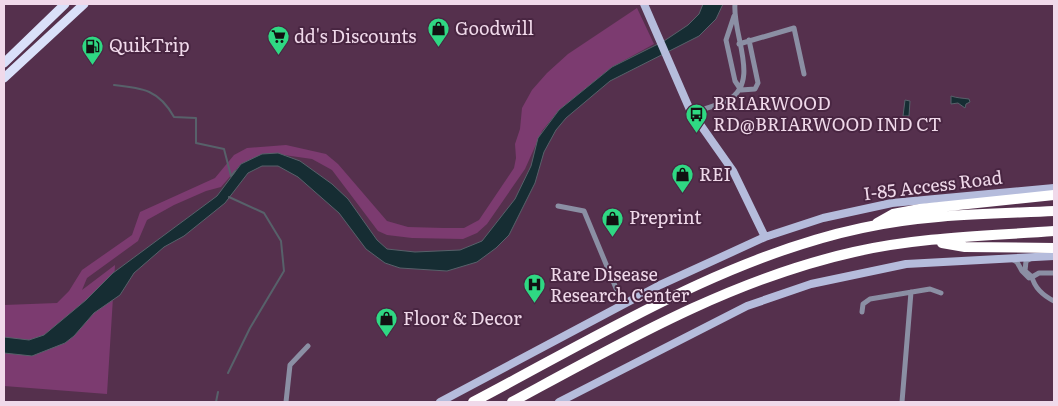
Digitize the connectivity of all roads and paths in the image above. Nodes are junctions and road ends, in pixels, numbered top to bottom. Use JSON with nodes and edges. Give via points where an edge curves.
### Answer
{"nodes":[{"id":1,"x":65,"y":4,"type":"edge"},
{"id":2,"x":84,"y":4,"type":"edge"},
{"id":3,"x":644,"y":4,"type":"edge"},
{"id":4,"x":735,"y":4,"type":"edge"},
{"id":5,"x":734,"y":16,"type":"junction"},
{"id":6,"x":750,"y":40,"type":"junction"},
{"id":7,"x":739,"y":44,"type":"junction"},
{"id":8,"x":4,"y":63,"type":"edge"},
{"id":9,"x":804,"y":74,"type":"dead end"},
{"id":10,"x":4,"y":78,"type":"edge"},
{"id":11,"x":741,"y":90,"type":"junction"},
{"id":12,"x":691,"y":113,"type":"junction"},
{"id":13,"x":1054,"y":188,"type":"edge"},
{"id":14,"x":1054,"y":195,"type":"edge"},
{"id":15,"x":558,"y":206,"type":"dead end"},
{"id":16,"x":1054,"y":211,"type":"edge"},
{"id":17,"x":874,"y":225,"type":"junction"},
{"id":18,"x":1054,"y":231,"type":"edge"},
{"id":19,"x":765,"y":236,"type":"junction"},
{"id":20,"x":926,"y":240,"type":"junction"},
{"id":21,"x":1054,"y":248,"type":"edge"},
{"id":22,"x":1034,"y":256,"type":"junction"},
{"id":23,"x":1054,"y":256,"type":"edge"},
{"id":24,"x":1006,"y":258,"type":"junction"},
{"id":25,"x":1024,"y":267,"type":"junction"},
{"id":26,"x":1054,"y":273,"type":"edge"},
{"id":27,"x":1032,"y":277,"type":"junction"},
{"id":28,"x":911,"y":292,"type":"junction"},
{"id":29,"x":940,"y":293,"type":"dead end"},
{"id":30,"x":1054,"y":301,"type":"edge"},
{"id":31,"x":623,"y":305,"type":"junction"},
{"id":32,"x":862,"y":312,"type":"dead end"},
{"id":33,"x":308,"y":346,"type":"dead end"},
{"id":34,"x":286,"y":402,"type":"edge"},
{"id":35,"x":440,"y":402,"type":"edge"},
{"id":36,"x":473,"y":402,"type":"edge"},
{"id":37,"x":512,"y":402,"type":"edge"},
{"id":38,"x":559,"y":402,"type":"edge"},
{"id":39,"x":902,"y":402,"type":"edge"}],
"edges":[{"from":1,"to":8,"type":"main road"},
{"from":2,"to":10,"type":"main road"},
{"from":3,"to":12,"type":"main road"},
{"from":4,"to":5,"type":"street"},
{"from":5,"to":7,"type":"street"},
{"from":5,"to":11,"type":"street","via":[[726,40],[735,81]]},
{"from":6,"to":7,"type":"street"},
{"from":6,"to":9,"type":"street","via":[[794,28]]},
{"from":6,"to":11,"type":"street","via":[[758,83],[755,88]]},
{"from":7,"to":11,"type":"street","via":[[744,65]]},
{"from":11,"to":12,"type":"street","via":[[729,100]]},
{"from":12,"to":19,"type":"main road","via":[[733,171]]},
{"from":13,"to":19,"type":"main road","name":"I-85 Access Road","via":[[892,203],[823,218]]},
{"from":14,"to":17,"type":"highway","via":[[920,209],[893,214]]},
{"from":15,"to":31,"type":"street","via":[[584,210]]},
{"from":16,"to":17,"type":"highway"},
{"from":17,"to":36,"type":"highway","via":[[784,249],[711,278]]},
{"from":18,"to":20,"type":"highway"},
{"from":19,"to":31,"type":"main road","name":"I-85 Access Road"},
{"from":20,"to":21,"type":"highway","via":[[964,247]]},
{"from":20,"to":37,"type":"highway","via":[[833,257],[741,287]]},
{"from":22,"to":23,"type":"main road"},
{"from":22,"to":24,"type":"main road"},
{"from":22,"to":25,"type":"street","via":[[1026,261]]},
{"from":24,"to":25,"type":"street"},
{"from":24,"to":38,"type":"main road","via":[[906,264],[821,282],[773,297],[747,306]]},
{"from":25,"to":27,"type":"street","via":[[1022,272]]},
{"from":26,"to":27,"type":"street","via":[[1039,273]]},
{"from":27,"to":30,"type":"street","via":[[1034,285],[1046,298]]},
{"from":28,"to":29,"type":"street","via":[[930,289]]},
{"from":28,"to":32,"type":"street","via":[[870,299],[863,304]]},
{"from":28,"to":39,"type":"street"},
{"from":31,"to":35,"type":"main road","name":"I-85 Access Road"},
{"from":33,"to":34,"type":"street","via":[[290,365]]}]}
